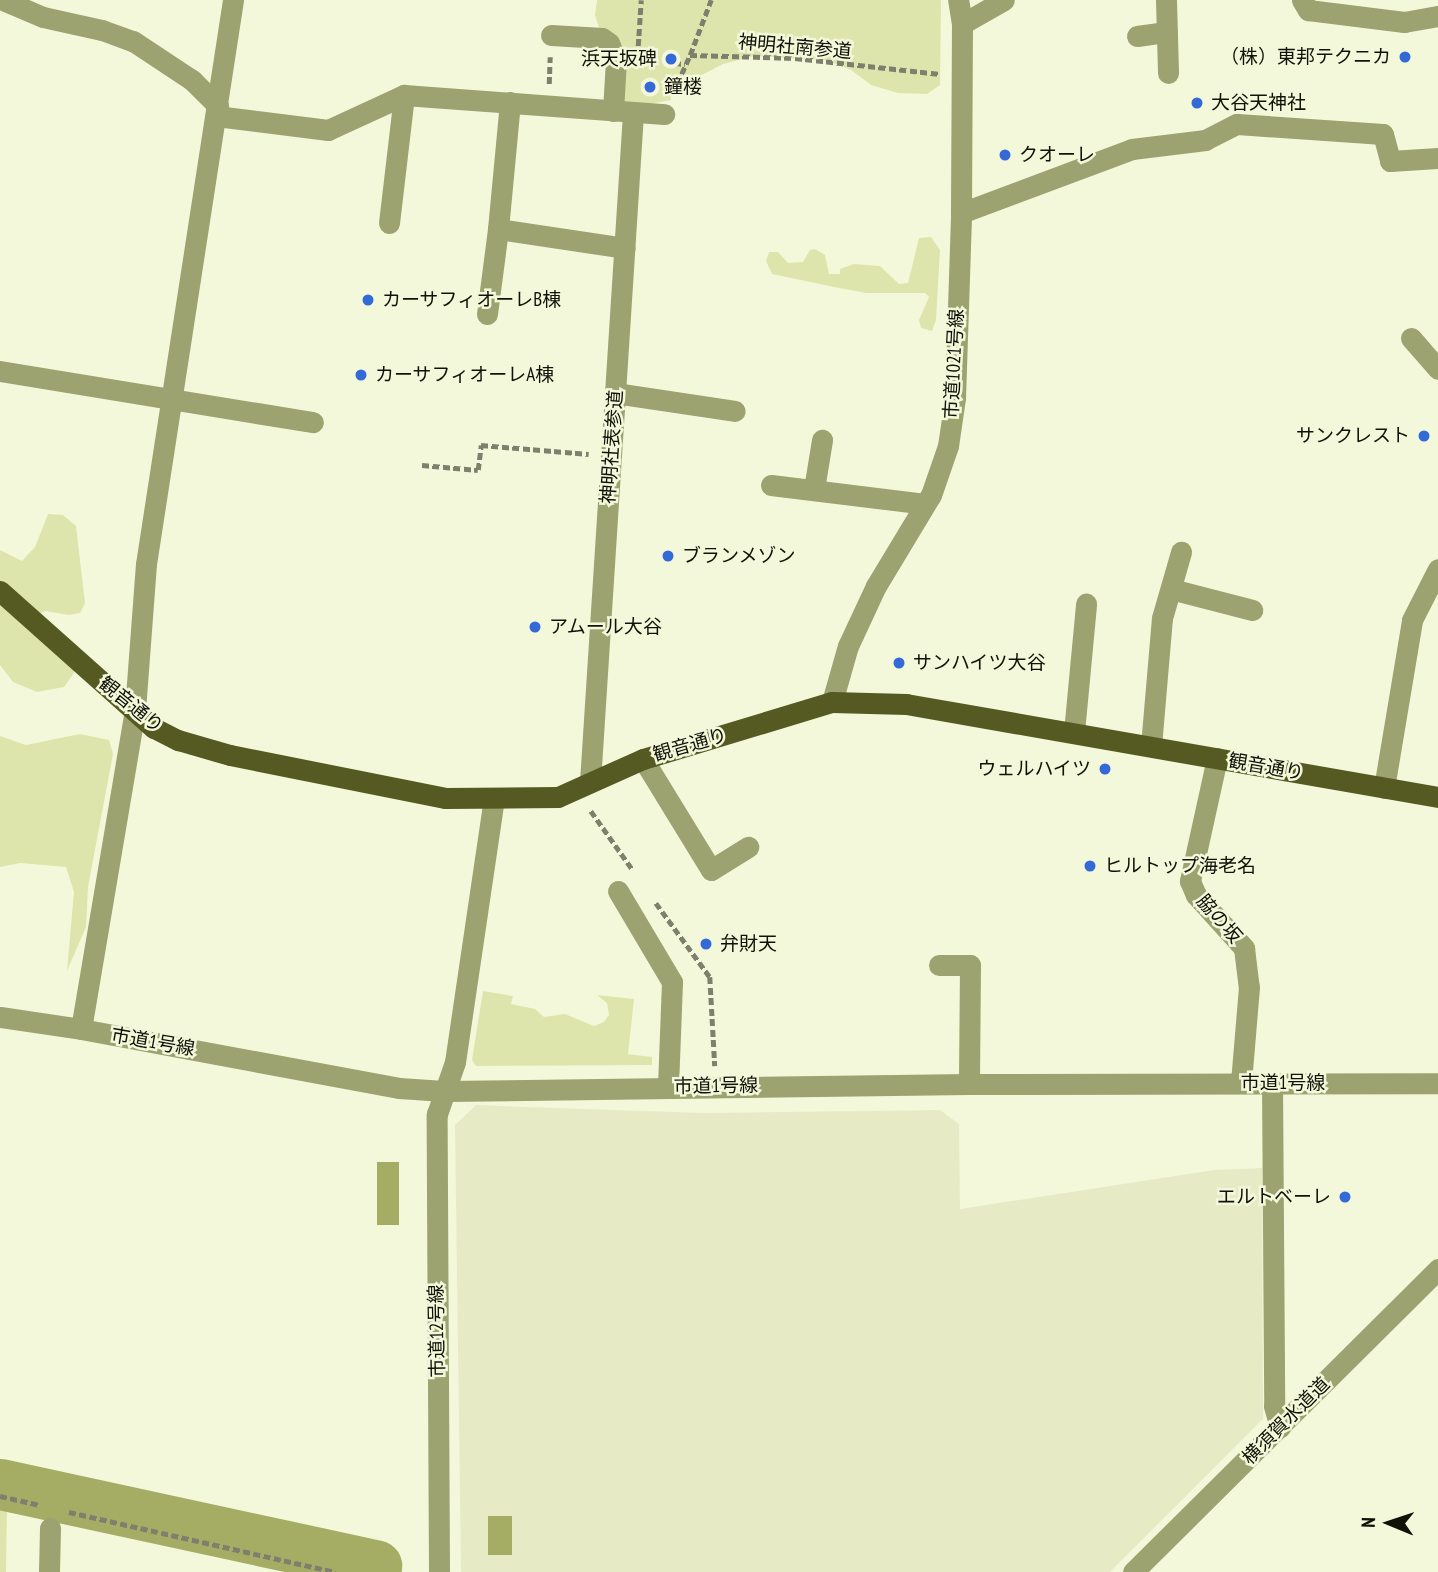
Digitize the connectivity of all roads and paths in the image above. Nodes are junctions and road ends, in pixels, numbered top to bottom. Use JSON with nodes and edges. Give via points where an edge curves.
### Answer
{"nodes":[{"id":1,"x":2,"y":0,"type":"edge"},
{"id":2,"x":233,"y":0,"type":"edge"},
{"id":3,"x":711,"y":0,"type":"edge"},
{"id":4,"x":958,"y":0,"type":"edge"},
{"id":5,"x":1004,"y":0,"type":"edge"},
{"id":6,"x":1166,"y":0,"type":"edge"},
{"id":7,"x":1302,"y":0,"type":"edge"},
{"id":8,"x":1438,"y":16,"type":"edge"},
{"id":9,"x":962,"y":24,"type":"junction"},
{"id":10,"x":1167,"y":32,"type":"junction"},
{"id":11,"x":551,"y":36,"type":"dead end"},
{"id":12,"x":1137,"y":36,"type":"dead end"},
{"id":13,"x":690,"y":55,"type":"junction"},
{"id":14,"x":674,"y":63,"type":"dead end"},
{"id":15,"x":685,"y":64,"type":"junction"},
{"id":16,"x":1168,"y":72,"type":"dead end"},
{"id":17,"x":961,"y":75,"type":"junction"},
{"id":18,"x":404,"y":95,"type":"junction"},
{"id":19,"x":510,"y":102,"type":"junction"},
{"id":20,"x":217,"y":111,"type":"junction"},
{"id":21,"x":623,"y":112,"type":"junction"},
{"id":22,"x":664,"y":114,"type":"joint"},
{"id":23,"x":1438,"y":158,"type":"edge"},
{"id":24,"x":961,"y":213,"type":"junction"},
{"id":25,"x":389,"y":223,"type":"dead end"},
{"id":26,"x":498,"y":229,"type":"junction"},
{"id":27,"x":625,"y":248,"type":"junction"},
{"id":28,"x":487,"y":314,"type":"dead end"},
{"id":29,"x":1411,"y":338,"type":"dead end"},
{"id":30,"x":1438,"y":369,"type":"edge"},
{"id":31,"x":0,"y":371,"type":"edge"},
{"id":32,"x":615,"y":393,"type":"junction"},
{"id":33,"x":170,"y":400,"type":"junction"},
{"id":34,"x":735,"y":411,"type":"dead end"},
{"id":35,"x":313,"y":422,"type":"dead end"},
{"id":36,"x":822,"y":440,"type":"dead end"},
{"id":37,"x":611,"y":455,"type":"junction"},
{"id":38,"x":422,"y":466,"type":"dead end"},
{"id":39,"x":771,"y":485,"type":"dead end"},
{"id":40,"x":814,"y":489,"type":"junction"},
{"id":41,"x":925,"y":504,"type":"junction"},
{"id":42,"x":1181,"y":552,"type":"dead end"},
{"id":43,"x":1438,"y":569,"type":"edge"},
{"id":44,"x":1171,"y":589,"type":"junction"},
{"id":45,"x":0,"y":591,"type":"edge"},
{"id":46,"x":1432,"y":593,"type":"edge"},
{"id":47,"x":1086,"y":604,"type":"dead end"},
{"id":48,"x":1252,"y":610,"type":"dead end"},
{"id":49,"x":832,"y":702,"type":"junction"},
{"id":50,"x":135,"y":710,"type":"junction"},
{"id":51,"x":1074,"y":732,"type":"junction"},
{"id":52,"x":1151,"y":746,"type":"junction"},
{"id":53,"x":1217,"y":758,"type":"junction"},
{"id":54,"x":643,"y":759,"type":"junction"},
{"id":55,"x":590,"y":782,"type":"junction"},
{"id":56,"x":1384,"y":788,"type":"junction"},
{"id":57,"x":1438,"y":797,"type":"edge"},
{"id":58,"x":495,"y":799,"type":"junction"},
{"id":59,"x":591,"y":811,"type":"dead end"},
{"id":60,"x":748,"y":847,"type":"dead end"},
{"id":61,"x":625,"y":859,"type":"dead end"},
{"id":62,"x":618,"y":891,"type":"dead end"},
{"id":63,"x":939,"y":965,"type":"dead end"},
{"id":64,"x":0,"y":1017,"type":"edge"},
{"id":65,"x":81,"y":1029,"type":"junction"},
{"id":66,"x":1241,"y":1083,"type":"junction"},
{"id":67,"x":1272,"y":1083,"type":"junction"},
{"id":68,"x":1438,"y":1083,"type":"edge"},
{"id":69,"x":970,"y":1084,"type":"junction"},
{"id":70,"x":668,"y":1087,"type":"junction"},
{"id":71,"x":444,"y":1091,"type":"junction"},
{"id":72,"x":1438,"y":1269,"type":"edge"},
{"id":73,"x":1280,"y":1427,"type":"junction"},
{"id":74,"x":0,"y":1496,"type":"edge"},
{"id":75,"x":63,"y":1510,"type":"dead end"},
{"id":76,"x":50,"y":1518,"type":"joint"},
{"id":77,"x":49,"y":1572,"type":"edge"},
{"id":78,"x":335,"y":1572,"type":"edge"},
{"id":79,"x":439,"y":1572,"type":"edge"},
{"id":80,"x":1133,"y":1572,"type":"edge"}],
"edges":[{"from":1,"to":20,"type":"street","via":[[133,41],[192,80]]},
{"from":2,"to":20,"type":"street"},
{"from":3,"to":13,"type":"path"},
{"from":4,"to":9,"type":"street","name":"市道1021号線"},
{"from":5,"to":9,"type":"street"},
{"from":6,"to":10,"type":"street"},
{"from":7,"to":8,"type":"street","via":[[1308,10],[1404,22]]},
{"from":9,"to":17,"type":"street","name":"市道1021号線"},
{"from":10,"to":12,"type":"street"},
{"from":10,"to":16,"type":"street"},
{"from":11,"to":21,"type":"street","name":"神明社表参道","via":[[602,38],[610,43]]},
{"from":13,"to":15,"type":"path"},
{"from":13,"to":17,"type":"path","name":"神明社南参道","via":[[795,58]]},
{"from":14,"to":15,"type":"path"},
{"from":15,"to":22,"type":"path"},
{"from":17,"to":24,"type":"street","name":"市道1021号線"},
{"from":18,"to":19,"type":"street"},
{"from":18,"to":20,"type":"street","via":[[328,130]]},
{"from":18,"to":25,"type":"street"},
{"from":19,"to":21,"type":"street"},
{"from":19,"to":26,"type":"street"},
{"from":20,"to":33,"type":"street"},
{"from":21,"to":22,"type":"street"},
{"from":21,"to":27,"type":"street","name":"神明社表参道"},
{"from":23,"to":24,"type":"street","via":[[1390,161],[1383,134],[1237,124],[1205,140],[1132,149]]},
{"from":24,"to":41,"type":"street","name":"市道1021号線","via":[[955,398],[948,446]]},
{"from":26,"to":27,"type":"street"},
{"from":26,"to":28,"type":"street"},
{"from":27,"to":32,"type":"street","name":"神明社表参道"},
{"from":29,"to":30,"type":"street"},
{"from":31,"to":33,"type":"street"},
{"from":32,"to":34,"type":"street"},
{"from":32,"to":37,"type":"street","name":"神明社表参道"},
{"from":33,"to":35,"type":"street"},
{"from":33,"to":50,"type":"street","via":[[146,564]]},
{"from":36,"to":40,"type":"street"},
{"from":37,"to":38,"type":"path","via":[[481,444],[478,470]]},
{"from":37,"to":55,"type":"street","name":"神明社表参道"},
{"from":39,"to":40,"type":"street"},
{"from":40,"to":41,"type":"street"},
{"from":41,"to":49,"type":"street","name":"市道1021号線","via":[[876,586],[848,646]]},
{"from":42,"to":44,"type":"street"},
{"from":43,"to":46,"type":"street"},
{"from":44,"to":48,"type":"street"},
{"from":44,"to":52,"type":"street","via":[[1162,618]]},
{"from":45,"to":50,"type":"main road","name":"観音通り"},
{"from":46,"to":56,"type":"street","via":[[1412,620]]},
{"from":47,"to":51,"type":"street"},
{"from":49,"to":51,"type":"main road","name":"観音通り","via":[[906,704]]},
{"from":49,"to":54,"type":"main road","name":"観音通り"},
{"from":50,"to":58,"type":"main road","name":"観音通り","via":[[154,728],[198,748],[445,798]]},
{"from":50,"to":65,"type":"street"},
{"from":51,"to":52,"type":"main road","name":"観音通り"},
{"from":52,"to":53,"type":"main road","name":"観音通り"},
{"from":53,"to":56,"type":"main road","name":"観音通り"},
{"from":53,"to":66,"type":"street","name":"脇の坂","via":[[1190,881],[1196,895],[1244,948],[1249,987]]},
{"from":54,"to":55,"type":"main road","name":"観音通り"},
{"from":54,"to":60,"type":"street","via":[[712,870]]},
{"from":55,"to":58,"type":"main road","name":"観音通り","via":[[558,797]]},
{"from":56,"to":57,"type":"main road","name":"観音通り"},
{"from":58,"to":71,"type":"street","name":"市道12号線","via":[[455,1062]]},
{"from":59,"to":61,"type":"path"},
{"from":62,"to":70,"type":"street","via":[[671,982]]},
{"from":63,"to":69,"type":"street","via":[[970,965]]},
{"from":64,"to":65,"type":"street","name":"市道1号線"},
{"from":65,"to":71,"type":"street","name":"市道1号線","via":[[399,1088]]},
{"from":66,"to":67,"type":"street","name":"市道1号線"},
{"from":66,"to":69,"type":"street","name":"市道1号線"},
{"from":67,"to":68,"type":"street","name":"市道1号線"},
{"from":67,"to":73,"type":"street","via":[[1274,1406]]},
{"from":69,"to":70,"type":"street","name":"市道1号線"},
{"from":70,"to":71,"type":"street","name":"市道1号線"},
{"from":71,"to":79,"type":"street","name":"市道12号線","via":[[436,1114],[435,1193]]},
{"from":72,"to":73,"type":"street","name":"横須賀水道道"},
{"from":73,"to":80,"type":"street","name":"横須賀水道道"},
{"from":74,"to":76,"type":"path"},
{"from":75,"to":78,"type":"path"},
{"from":76,"to":77,"type":"street"}]}
